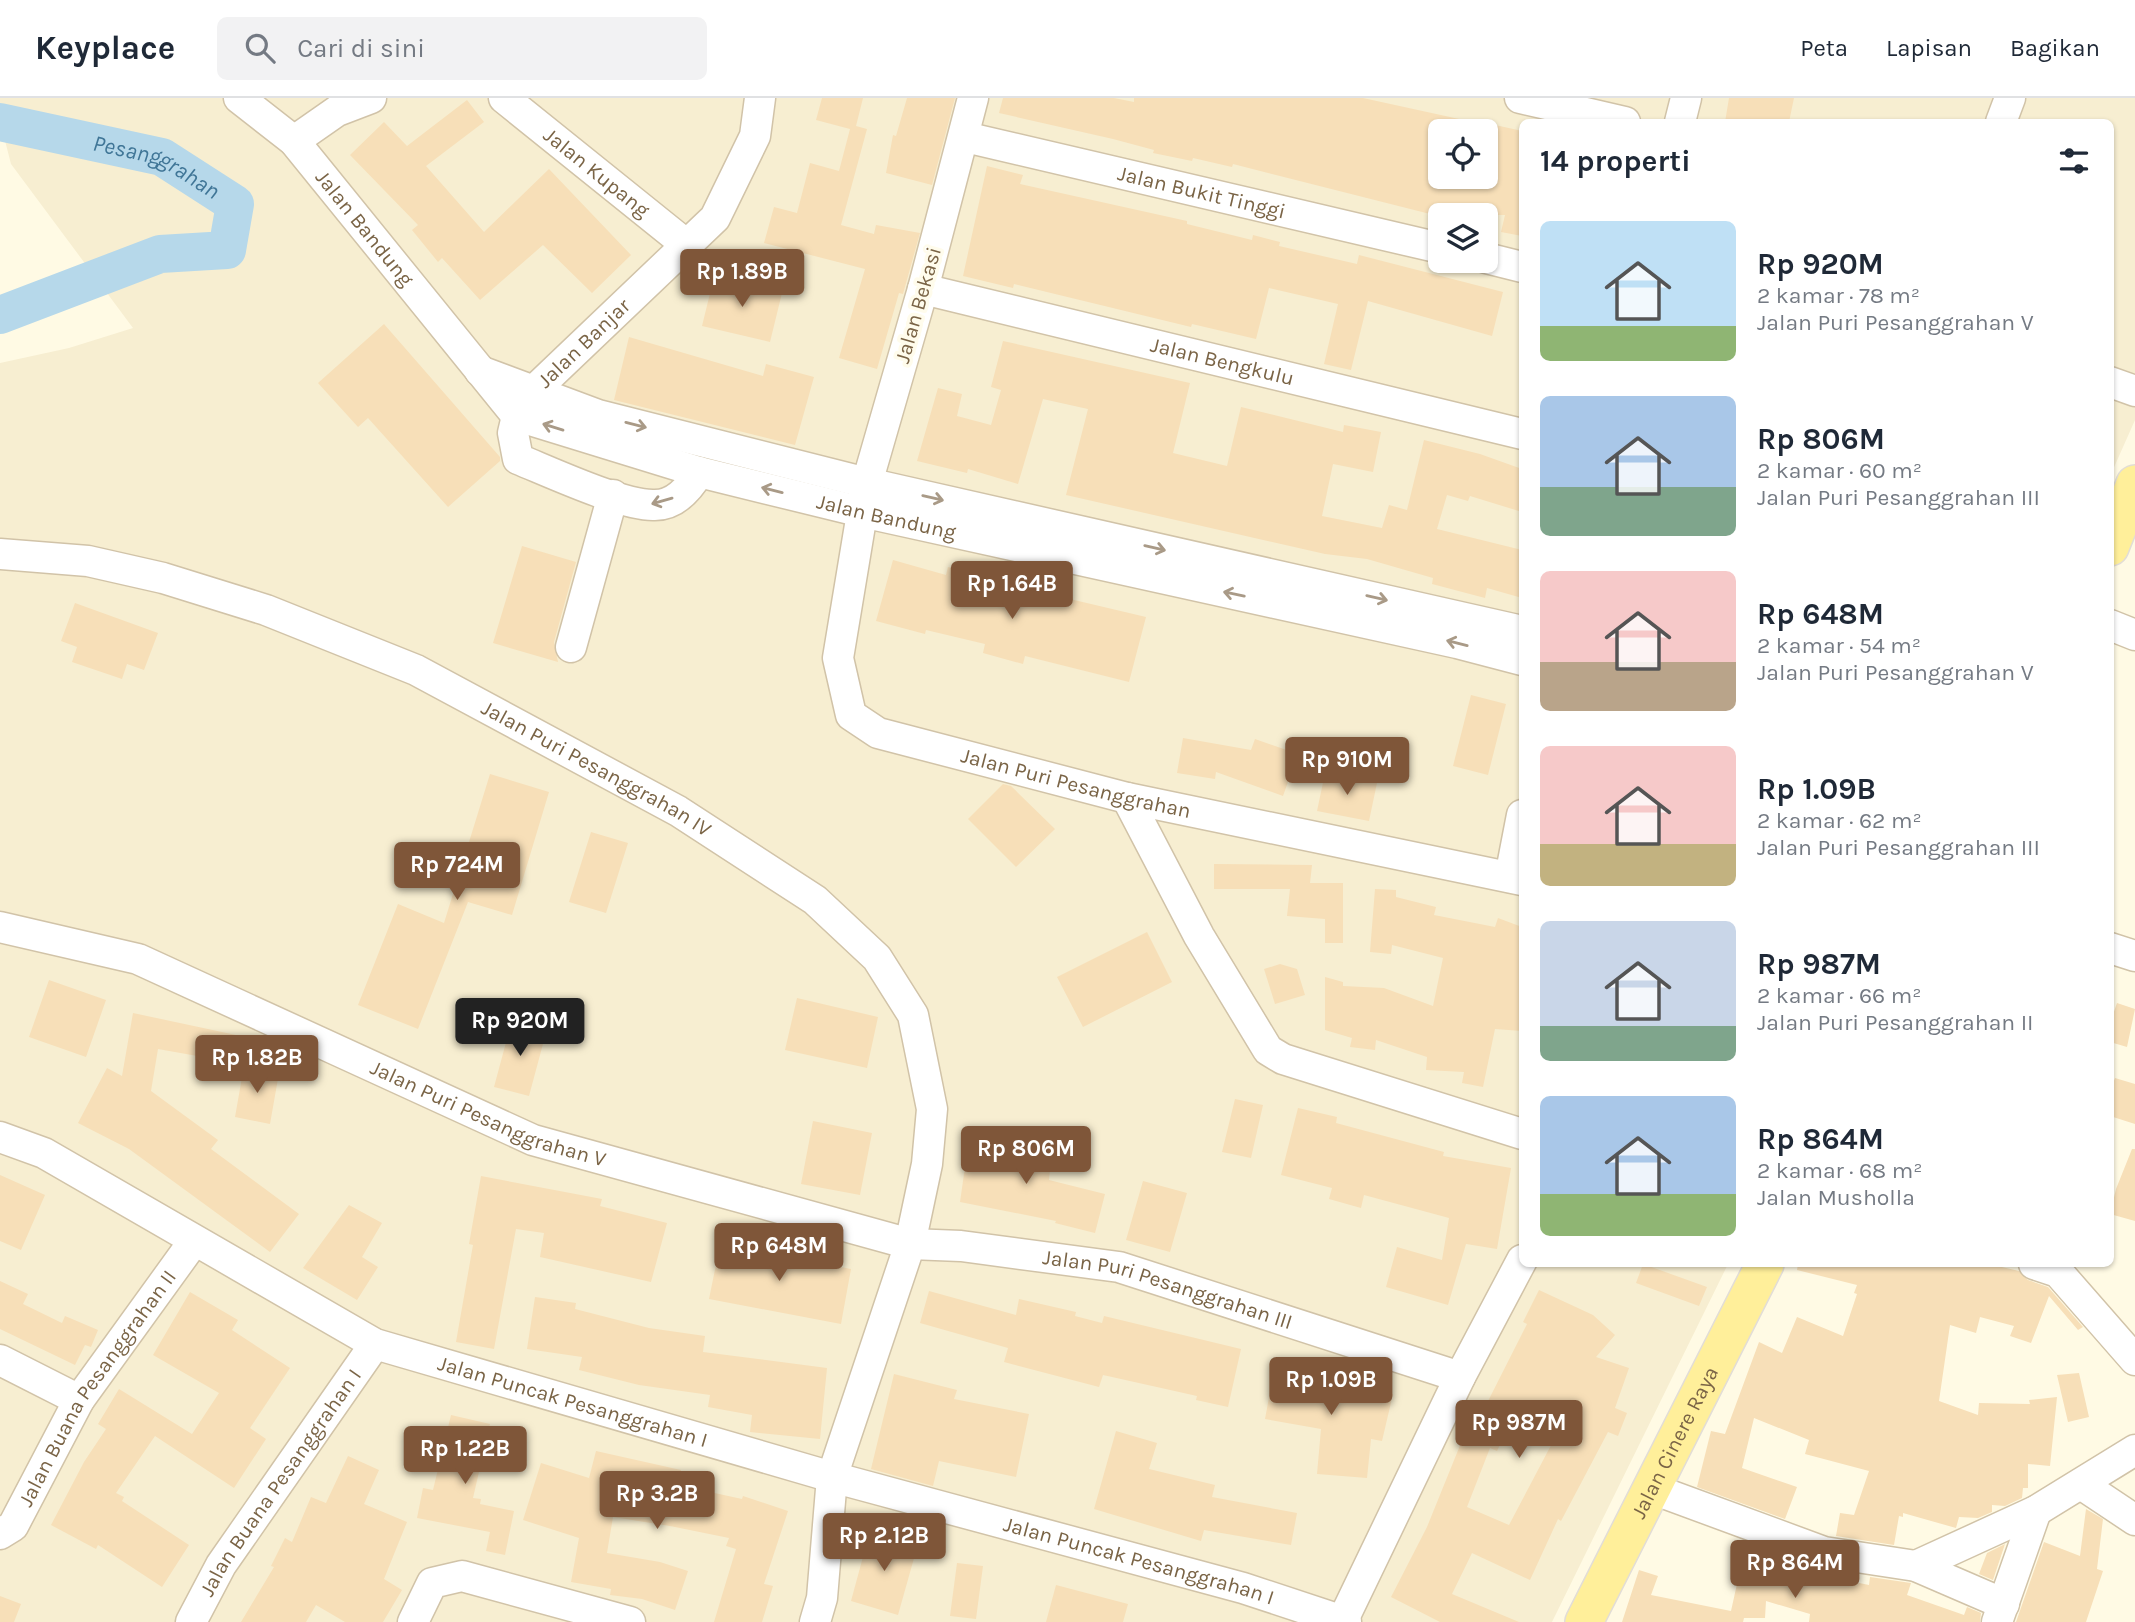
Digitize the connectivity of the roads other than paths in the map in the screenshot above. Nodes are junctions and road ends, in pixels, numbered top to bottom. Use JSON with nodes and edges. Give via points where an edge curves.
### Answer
{"nodes":[{"id":1,"x":371,"y":98,"type":"edge"},
{"id":2,"x":504,"y":98,"type":"edge"},
{"id":3,"x":760,"y":98,"type":"edge"},
{"id":4,"x":973,"y":98,"type":"edge"},
{"id":5,"x":1520,"y":98,"type":"edge"},
{"id":6,"x":1686,"y":98,"type":"edge"},
{"id":7,"x":2010,"y":98,"type":"edge"},
{"id":8,"x":254,"y":104,"type":"edge"},
{"id":9,"x":1612,"y":119,"type":"edge"},
{"id":10,"x":1681,"y":119,"type":"edge"},
{"id":11,"x":2002,"y":119,"type":"edge"},
{"id":12,"x":965,"y":138,"type":"junction"},
{"id":13,"x":294,"y":141,"type":"junction"},
{"id":14,"x":1428,"y":244,"type":"edge"},
{"id":15,"x":688,"y":246,"type":"junction"},
{"id":16,"x":1498,"y":261,"type":"edge"},
{"id":17,"x":1519,"y":266,"type":"edge"},
{"id":18,"x":923,"y":289,"type":"junction"},
{"id":19,"x":479,"y":370,"type":"junction"},
{"id":20,"x":2114,"y":383,"type":"edge"},
{"id":21,"x":534,"y":390,"type":"junction"},
{"id":22,"x":2135,"y":391,"type":"edge"},
{"id":23,"x":515,"y":414,"type":"junction"},
{"id":24,"x":1519,"y":433,"type":"edge"},
{"id":25,"x":699,"y":472,"type":"junction"},
{"id":26,"x":867,"y":482,"type":"junction"},
{"id":27,"x":2135,"y":484,"type":"edge"},
{"id":28,"x":613,"y":495,"type":"junction"},
{"id":29,"x":862,"y":512,"type":"junction"},
{"id":30,"x":2114,"y":537,"type":"edge"},
{"id":31,"x":0,"y":554,"type":"edge"},
{"id":32,"x":2114,"y":627,"type":"edge"},
{"id":33,"x":1519,"y":630,"type":"edge"},
{"id":34,"x":2135,"y":635,"type":"edge"},
{"id":35,"x":571,"y":647,"type":"dead end"},
{"id":36,"x":1519,"y":659,"type":"edge"},
{"id":37,"x":1127,"y":798,"type":"junction"},
{"id":38,"x":1519,"y":847,"type":"edge"},
{"id":39,"x":1516,"y":879,"type":"edge"},
{"id":40,"x":0,"y":927,"type":"edge"},
{"id":41,"x":2114,"y":949,"type":"edge"},
{"id":42,"x":2135,"y":956,"type":"edge"},
{"id":43,"x":1519,"y":1133,"type":"edge"},
{"id":44,"x":0,"y":1137,"type":"edge"},
{"id":45,"x":194,"y":1241,"type":"junction"},
{"id":46,"x":910,"y":1244,"type":"junction"},
{"id":47,"x":1519,"y":1266,"type":"edge"},
{"id":48,"x":1742,"y":1267,"type":"edge"},
{"id":49,"x":1764,"y":1267,"type":"edge"},
{"id":50,"x":2043,"y":1267,"type":"edge"},
{"id":51,"x":375,"y":1344,"type":"junction"},
{"id":52,"x":2133,"y":1349,"type":"edge"},
{"id":53,"x":0,"y":1360,"type":"edge"},
{"id":54,"x":1460,"y":1377,"type":"junction"},
{"id":55,"x":79,"y":1400,"type":"junction"},
{"id":56,"x":2135,"y":1450,"type":"edge"},
{"id":57,"x":832,"y":1477,"type":"junction"},
{"id":58,"x":2081,"y":1483,"type":"junction"},
{"id":59,"x":1650,"y":1488,"type":"junction"},
{"id":60,"x":2036,"y":1511,"type":"junction"},
{"id":61,"x":2135,"y":1520,"type":"edge"},
{"id":62,"x":0,"y":1534,"type":"edge"},
{"id":63,"x":1916,"y":1566,"type":"junction"},
{"id":64,"x":2000,"y":1613,"type":"edge"},
{"id":65,"x":1343,"y":1621,"type":"edge"},
{"id":66,"x":191,"y":1622,"type":"edge"},
{"id":67,"x":413,"y":1622,"type":"edge"},
{"id":68,"x":630,"y":1622,"type":"edge"},
{"id":69,"x":815,"y":1622,"type":"edge"},
{"id":70,"x":1563,"y":1622,"type":"edge"},
{"id":71,"x":1584,"y":1622,"type":"edge"}],
"edges":[{"from":1,"to":13,"type":"street","via":[[337,111]]},
{"from":2,"to":15,"type":"street","name":"Jalan Kupang"},
{"from":3,"to":15,"type":"street","name":"Jalan Banjar","via":[[755,136],[744,159],[715,218]]},
{"from":4,"to":12,"type":"street","name":"Jalan Bekasi"},
{"from":5,"to":9,"type":"street"},
{"from":6,"to":10,"type":"street"},
{"from":7,"to":11,"type":"street"},
{"from":8,"to":13,"type":"street","name":"Jalan Bandung"},
{"from":12,"to":14,"type":"street","name":"Jalan Bukit Tinggi"},
{"from":12,"to":18,"type":"street","name":"Jalan Bekasi"},
{"from":13,"to":19,"type":"street","name":"Jalan Bandung"},
{"from":15,"to":21,"type":"street","name":"Jalan Banjar"},
{"from":16,"to":17,"type":"street"},
{"from":18,"to":24,"type":"street","name":"Jalan Bengkulu"},
{"from":18,"to":26,"type":"street","name":"Jalan Bekasi"},
{"from":19,"to":21,"type":"street","name":"Jalan Bandung"},
{"from":19,"to":23,"type":"street","name":"Jalan Bandung"},
{"from":20,"to":22,"type":"street"},
{"from":21,"to":23,"type":"street","name":"Jalan Banjar"},
{"from":21,"to":26,"type":"street","name":"Jalan Bandung","one_way":true,"via":[[597,415]]},
{"from":25,"to":23,"type":"street","name":"Jalan Bandung","one_way":true},
{"from":23,"to":28,"type":"street","via":[[518,459]]},
{"from":25,"to":28,"type":"street","one_way":true,"via":[[687,493],[654,506]]},
{"from":29,"to":25,"type":"street","name":"Jalan Bandung","one_way":true},
{"from":26,"to":29,"type":"street","name":"Jalan Bekasi"},
{"from":26,"to":33,"type":"street","name":"Jalan Bandung","one_way":true},
{"from":27,"to":30,"type":"main road"},
{"from":28,"to":35,"type":"street"},
{"from":36,"to":29,"type":"street","name":"Jalan Bandung","one_way":true},
{"from":29,"to":37,"type":"street","name":"Jalan Puri Pesanggrahan","via":[[838,658],[851,715],[878,733]]},
{"from":31,"to":46,"type":"street","name":"Jalan Puri Pesanggrahan IV","via":[[88,561],[163,578],[266,610],[416,670],[678,811],[815,900],[877,958],[913,1015],[932,1109],[927,1164]]},
{"from":32,"to":34,"type":"street"},
{"from":37,"to":39,"type":"street","name":"Jalan Puri Pesanggrahan"},
{"from":37,"to":43,"type":"street","via":[[1199,936],[1268,1050],[1283,1059]]},
{"from":38,"to":39,"type":"street","name":"Jalan Puri Pesanggrahan"},
{"from":40,"to":46,"type":"street","name":"Jalan Puri Pesanggrahan V","via":[[138,958],[533,1140]]},
{"from":41,"to":42,"type":"street"},
{"from":44,"to":45,"type":"street","name":"Jalan Puncak Pesanggrahan I","via":[[44,1153]]},
{"from":45,"to":51,"type":"street","name":"Jalan Puncak Pesanggrahan I"},
{"from":45,"to":55,"type":"street","name":"Jalan Buana Pesanggrahan II"},
{"from":46,"to":54,"type":"street","name":"Jalan Puri Pesanggrahan III","via":[[961,1245],[1119,1267]]},
{"from":46,"to":57,"type":"street","name":"Jalan Puri Pesanggrahan IV"},
{"from":47,"to":54,"type":"street"},
{"from":48,"to":70,"type":"main road","name":"Jalan Cinere Raya"},
{"from":49,"to":59,"type":"main road","name":"Jalan Cinere Raya"},
{"from":50,"to":52,"type":"street","via":[[2057,1272]]},
{"from":51,"to":57,"type":"street","name":"Jalan Puncak Pesanggrahan I"},
{"from":51,"to":66,"type":"street","name":"Jalan Buana Pesanggrahan I","via":[[221,1565]]},
{"from":53,"to":55,"type":"street"},
{"from":54,"to":65,"type":"street"},
{"from":55,"to":62,"type":"street","name":"Jalan Buana Pesanggrahan II","via":[[13,1526]]},
{"from":56,"to":58,"type":"street"},
{"from":57,"to":65,"type":"street","name":"Jalan Puncak Pesanggrahan I","via":[[1243,1588]]},
{"from":57,"to":69,"type":"street","name":"Jalan Puri Pesanggrahan IV","via":[[822,1598]]},
{"from":58,"to":60,"type":"street"},
{"from":58,"to":61,"type":"street"},
{"from":59,"to":63,"type":"street","via":[[1825,1552]]},
{"from":59,"to":71,"type":"main road","name":"Jalan Cinere Raya"},
{"from":60,"to":63,"type":"street"},
{"from":60,"to":64,"type":"street"},
{"from":63,"to":64,"type":"street"},
{"from":67,"to":68,"type":"street","via":[[432,1583],[462,1576]]}]}
